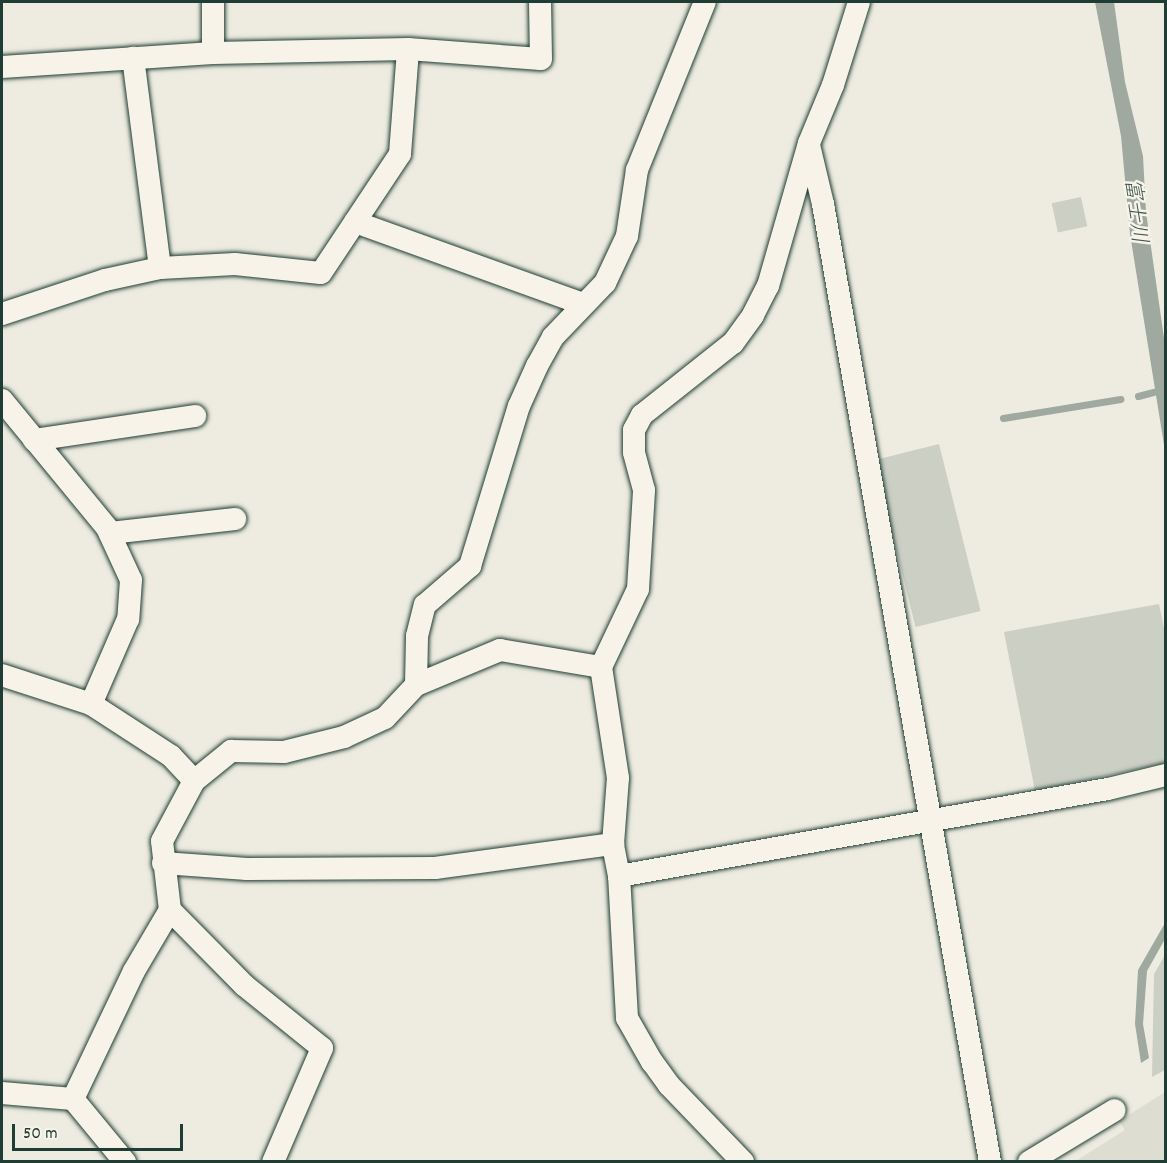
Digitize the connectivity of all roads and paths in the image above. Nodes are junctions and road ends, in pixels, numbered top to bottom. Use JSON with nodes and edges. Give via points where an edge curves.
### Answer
{"nodes":[{"id":1,"x":213,"y":2,"type":"edge"},
{"id":2,"x":540,"y":2,"type":"edge"},
{"id":3,"x":705,"y":2,"type":"edge"},
{"id":4,"x":859,"y":2,"type":"edge"},
{"id":5,"x":408,"y":49,"type":"junction"},
{"id":6,"x":213,"y":53,"type":"junction"},
{"id":7,"x":133,"y":58,"type":"junction"},
{"id":8,"x":2,"y":67,"type":"edge"},
{"id":9,"x":809,"y":143,"type":"junction"},
{"id":10,"x":355,"y":222,"type":"junction"},
{"id":11,"x":160,"y":268,"type":"junction"},
{"id":12,"x":583,"y":304,"type":"junction"},
{"id":13,"x":2,"y":314,"type":"edge"},
{"id":14,"x":3,"y":404,"type":"edge"},
{"id":15,"x":195,"y":416,"type":"dead end"},
{"id":16,"x":34,"y":440,"type":"junction"},
{"id":17,"x":235,"y":519,"type":"dead end"},
{"id":18,"x":110,"y":532,"type":"junction"},
{"id":19,"x":601,"y":667,"type":"junction"},
{"id":20,"x":2,"y":675,"type":"edge"},
{"id":21,"x":416,"y":684,"type":"junction"},
{"id":22,"x":91,"y":704,"type":"junction"},
{"id":23,"x":1166,"y":775,"type":"edge"},
{"id":24,"x":194,"y":781,"type":"junction"},
{"id":25,"x":929,"y":822,"type":"junction"},
{"id":26,"x":613,"y":844,"type":"junction"},
{"id":27,"x":163,"y":863,"type":"junction"},
{"id":28,"x":619,"y":876,"type":"junction"},
{"id":29,"x":170,"y":910,"type":"junction"},
{"id":30,"x":2,"y":1093,"type":"edge"},
{"id":31,"x":73,"y":1099,"type":"junction"},
{"id":32,"x":1115,"y":1110,"type":"dead end"},
{"id":33,"x":125,"y":1161,"type":"edge"},
{"id":34,"x":273,"y":1161,"type":"edge"},
{"id":35,"x":743,"y":1161,"type":"edge"},
{"id":36,"x":990,"y":1161,"type":"edge"},
{"id":37,"x":1029,"y":1161,"type":"edge"}],
"edges":[{"from":1,"to":6,"type":"street"},
{"from":2,"to":5,"type":"street","via":[[541,59]]},
{"from":3,"to":12,"type":"street","via":[[637,170],[627,236],[605,283]]},
{"from":4,"to":9,"type":"street","via":[[833,85]]},
{"from":5,"to":6,"type":"street"},
{"from":5,"to":10,"type":"street","via":[[400,154]]},
{"from":6,"to":7,"type":"street"},
{"from":7,"to":8,"type":"street"},
{"from":7,"to":11,"type":"street"},
{"from":9,"to":19,"type":"street","via":[[768,286],[753,315],[733,343],[642,415],[634,430],[634,452],[644,490],[638,589]]},
{"from":9,"to":25,"type":"street","via":[[823,204]]},
{"from":10,"to":11,"type":"street","via":[[321,273],[235,264]]},
{"from":10,"to":12,"type":"street"},
{"from":11,"to":13,"type":"street","via":[[105,280]]},
{"from":12,"to":21,"type":"street","via":[[553,337],[519,406],[470,566],[425,606],[417,636]]},
{"from":14,"to":16,"type":"street"},
{"from":15,"to":16,"type":"street"},
{"from":16,"to":18,"type":"street"},
{"from":17,"to":18,"type":"street"},
{"from":18,"to":22,"type":"street","via":[[131,580],[128,619]]},
{"from":19,"to":21,"type":"street","via":[[500,650]]},
{"from":19,"to":26,"type":"street","via":[[618,778]]},
{"from":20,"to":22,"type":"street"},
{"from":21,"to":24,"type":"street","via":[[385,718],[344,736],[284,752],[231,751]]},
{"from":22,"to":24,"type":"street","via":[[171,756]]},
{"from":23,"to":25,"type":"street"},
{"from":24,"to":27,"type":"street","via":[[162,841]]},
{"from":25,"to":28,"type":"street"},
{"from":25,"to":36,"type":"street"},
{"from":26,"to":27,"type":"street","via":[[435,868],[247,869]]},
{"from":26,"to":28,"type":"street"},
{"from":27,"to":29,"type":"street"},
{"from":28,"to":35,"type":"street","via":[[627,1018],[669,1085]]},
{"from":29,"to":31,"type":"street","via":[[134,971]]},
{"from":29,"to":34,"type":"street","via":[[244,985],[322,1048]]},
{"from":30,"to":31,"type":"street"},
{"from":31,"to":33,"type":"street"},
{"from":32,"to":37,"type":"street"}]}
